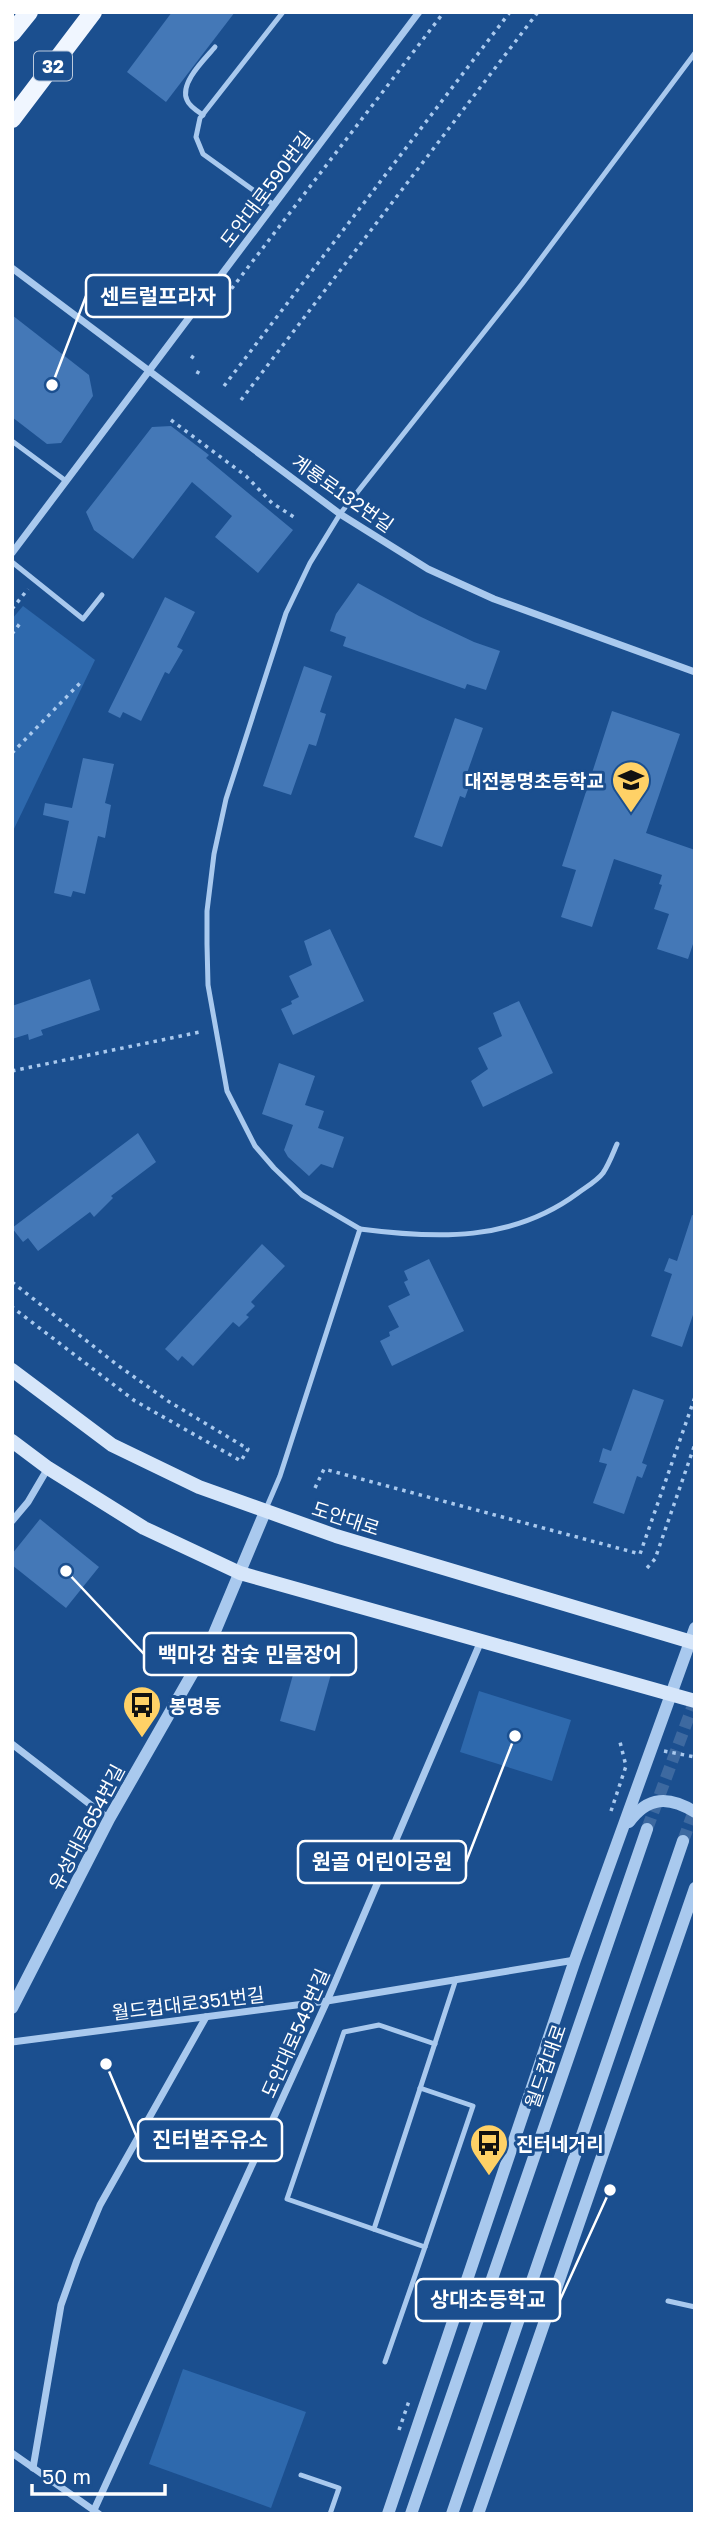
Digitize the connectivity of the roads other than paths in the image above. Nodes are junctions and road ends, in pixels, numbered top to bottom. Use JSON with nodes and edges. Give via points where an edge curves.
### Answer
{"nodes":[{"id":1,"x":29,"y":12,"type":"edge"},
{"id":2,"x":93,"y":12,"type":"edge"},
{"id":3,"x":283,"y":12,"type":"edge"},
{"id":4,"x":419,"y":12,"type":"edge"},
{"id":5,"x":12,"y":33,"type":"edge"},
{"id":6,"x":215,"y":47,"type":"dead end"},
{"id":7,"x":695,"y":53,"type":"edge"},
{"id":8,"x":203,"y":115,"type":"junction"},
{"id":9,"x":12,"y":119,"type":"edge"},
{"id":10,"x":274,"y":205,"type":"junction"},
{"id":11,"x":12,"y":268,"type":"edge"},
{"id":12,"x":149,"y":371,"type":"junction"},
{"id":13,"x":12,"y":441,"type":"edge"},
{"id":14,"x":66,"y":481,"type":"junction"},
{"id":15,"x":340,"y":513,"type":"junction"},
{"id":16,"x":12,"y":553,"type":"edge"},
{"id":17,"x":12,"y":562,"type":"edge"},
{"id":18,"x":102,"y":595,"type":"dead end"},
{"id":19,"x":695,"y":672,"type":"edge"},
{"id":20,"x":617,"y":1144,"type":"dead end"},
{"id":21,"x":360,"y":1229,"type":"junction"},
{"id":22,"x":12,"y":1370,"type":"edge"},
{"id":23,"x":12,"y":1441,"type":"edge"},
{"id":24,"x":48,"y":1468,"type":"junction"},
{"id":25,"x":265,"y":1512,"type":"junction"},
{"id":26,"x":12,"y":1521,"type":"edge"},
{"id":27,"x":240,"y":1573,"type":"junction"},
{"id":28,"x":693,"y":1637,"type":"edge"},
{"id":29,"x":482,"y":1641,"type":"junction"},
{"id":30,"x":670,"y":1693,"type":"junction"},
{"id":31,"x":695,"y":1701,"type":"edge"},
{"id":32,"x":12,"y":1744,"type":"edge"},
{"id":33,"x":695,"y":1812,"type":"edge"},
{"id":34,"x":109,"y":1819,"type":"junction"},
{"id":35,"x":625,"y":1828,"type":"junction"},
{"id":36,"x":647,"y":1829,"type":"tunnel mouth"},
{"id":37,"x":683,"y":1841,"type":"tunnel mouth"},
{"id":38,"x":695,"y":1888,"type":"edge"},
{"id":39,"x":575,"y":1960,"type":"junction"},
{"id":40,"x":456,"y":1979,"type":"junction"},
{"id":41,"x":327,"y":2001,"type":"junction"},
{"id":42,"x":12,"y":2008,"type":"edge"},
{"id":43,"x":206,"y":2017,"type":"junction"},
{"id":44,"x":12,"y":2042,"type":"edge"},
{"id":45,"x":435,"y":2043,"type":"junction"},
{"id":46,"x":420,"y":2088,"type":"junction"},
{"id":47,"x":374,"y":2229,"type":"junction"},
{"id":48,"x":425,"y":2247,"type":"junction"},
{"id":49,"x":668,"y":2301,"type":"dead end"},
{"id":50,"x":695,"y":2307,"type":"edge"},
{"id":51,"x":385,"y":2362,"type":"dead end"},
{"id":52,"x":12,"y":2453,"type":"edge"},
{"id":53,"x":33,"y":2468,"type":"junction"},
{"id":54,"x":301,"y":2475,"type":"dead end"},
{"id":55,"x":96,"y":2512,"type":"edge"},
{"id":56,"x":330,"y":2514,"type":"edge"},
{"id":57,"x":388,"y":2514,"type":"edge"},
{"id":58,"x":411,"y":2514,"type":"edge"},
{"id":59,"x":452,"y":2514,"type":"edge"},
{"id":60,"x":478,"y":2514,"type":"edge"}],
"edges":[{"from":1,"to":5,"type":"main road","number":"32"},
{"from":2,"to":9,"type":"main road","number":"32"},
{"from":3,"to":8,"type":"lane"},
{"from":4,"to":10,"type":"street","name":"도안대로590번길"},
{"from":6,"to":8,"type":"lane","via":[[184,92],[187,103]]},
{"from":7,"to":15,"type":"lane","via":[[522,284]]},
{"from":8,"to":10,"type":"lane","via":[[196,137],[203,154]]},
{"from":10,"to":12,"type":"street","name":"도안대로590번길"},
{"from":11,"to":12,"type":"street","name":"계룡로132번길"},
{"from":12,"to":14,"type":"street","name":"도안대로590번길"},
{"from":12,"to":15,"type":"street","name":"계룡로132번길"},
{"from":13,"to":14,"type":"lane"},
{"from":14,"to":16,"type":"street","name":"도안대로590번길"},
{"from":15,"to":19,"type":"street","name":"계룡로132번길","via":[[428,569],[494,599]]},
{"from":15,"to":21,"type":"lane","via":[[286,612],[226,799],[207,911],[208,985],[227,1091],[255,1146],[302,1195]]},
{"from":17,"to":18,"type":"lane","via":[[83,619]]},
{"from":20,"to":21,"type":"lane","via":[[602,1175],[559,1207],[508,1227],[469,1236]]},
{"from":21,"to":25,"type":"lane"},
{"from":22,"to":25,"type":"main road","name":"도안대로","via":[[112,1445],[199,1487]]},
{"from":23,"to":24,"type":"main road"},
{"from":24,"to":26,"type":"street"},
{"from":24,"to":27,"type":"main road","via":[[144,1528]]},
{"from":25,"to":27,"type":"street","name":"유성대로654번길"},
{"from":25,"to":28,"type":"main road","name":"도안대로"},
{"from":27,"to":29,"type":"main road"},
{"from":27,"to":34,"type":"street","name":"유성대로654번길","via":[[211,1641]]},
{"from":28,"to":30,"type":"street"},
{"from":29,"to":30,"type":"main road"},
{"from":29,"to":41,"type":"street","name":"도안대로549번길"},
{"from":30,"to":31,"type":"main road"},
{"from":30,"to":35,"type":"street"},
{"from":32,"to":34,"type":"street"},
{"from":33,"to":35,"type":"street","via":[[672,1801],[655,1802],[639,1810]]},
{"from":34,"to":42,"type":"street","name":"유성대로654번길"},
{"from":35,"to":39,"type":"street"},
{"from":36,"to":58,"type":"street","name":"월드컵대로"},
{"from":37,"to":59,"type":"street"},
{"from":38,"to":60,"type":"street"},
{"from":39,"to":40,"type":"street","name":"월드컵대로351번길"},
{"from":39,"to":57,"type":"street"},
{"from":40,"to":41,"type":"street","name":"월드컵대로351번길"},
{"from":40,"to":45,"type":"lane"},
{"from":41,"to":43,"type":"street","name":"월드컵대로351번길"},
{"from":41,"to":55,"type":"street","name":"도안대로549번길"},
{"from":43,"to":44,"type":"street","name":"월드컵대로351번길"},
{"from":43,"to":53,"type":"street","via":[[100,2205],[77,2260],[61,2305]]},
{"from":45,"to":46,"type":"lane"},
{"from":45,"to":47,"type":"lane","via":[[379,2025],[344,2032],[287,2199]]},
{"from":46,"to":47,"type":"lane"},
{"from":46,"to":48,"type":"lane","via":[[473,2106]]},
{"from":47,"to":48,"type":"lane"},
{"from":48,"to":51,"type":"lane"},
{"from":49,"to":50,"type":"lane"},
{"from":52,"to":53,"type":"street"},
{"from":53,"to":55,"type":"street"},
{"from":54,"to":56,"type":"lane","via":[[339,2488]]}]}
